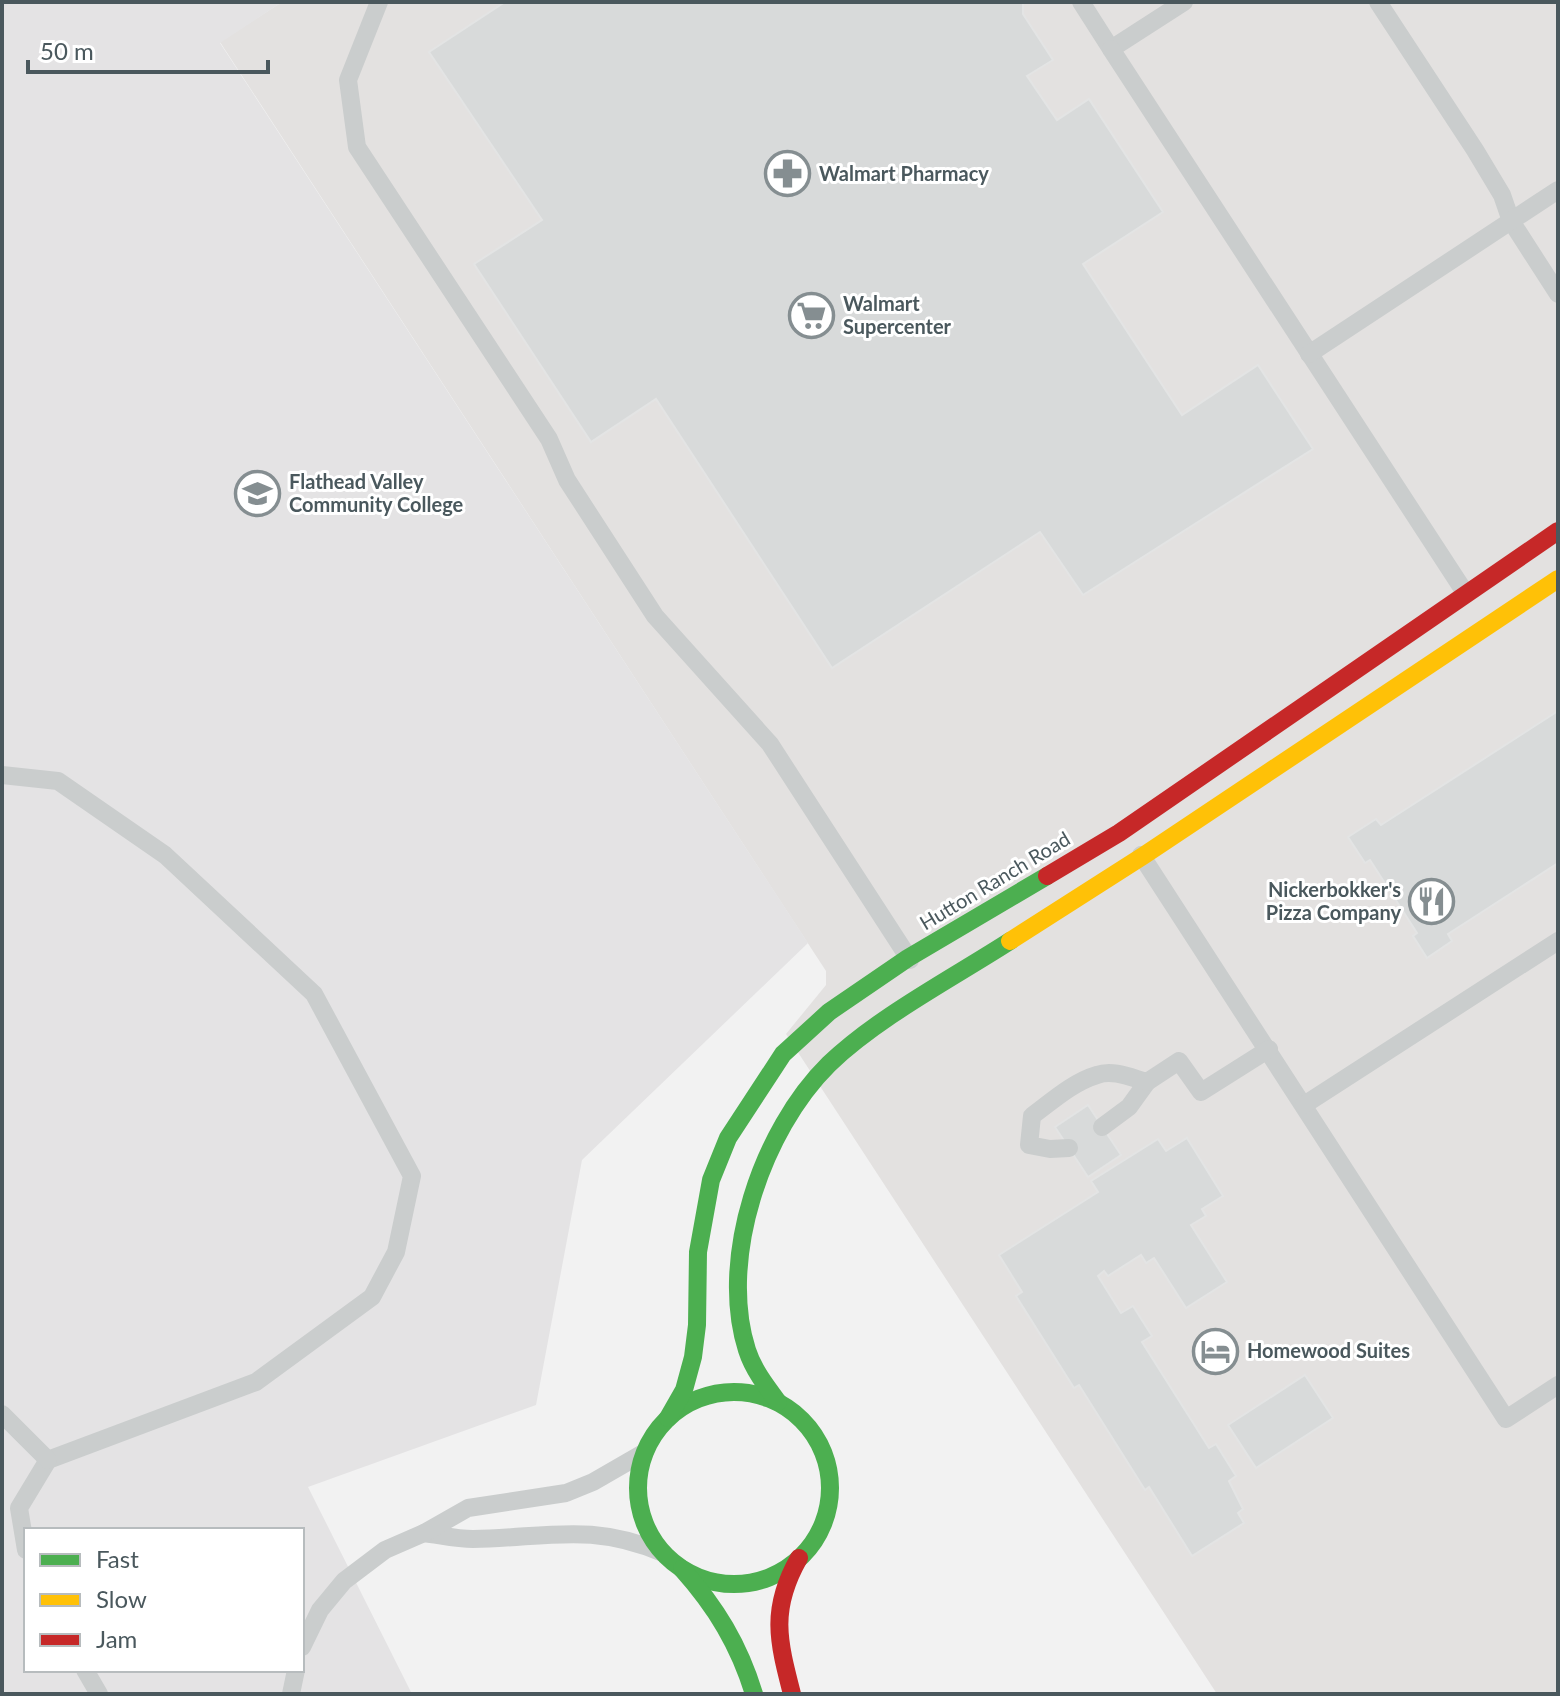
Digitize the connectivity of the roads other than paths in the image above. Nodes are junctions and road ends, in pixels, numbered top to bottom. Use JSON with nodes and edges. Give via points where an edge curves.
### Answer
{"nodes":[{"id":1,"x":379,"y":2,"type":"edge"},
{"id":2,"x":1081,"y":2,"type":"edge"},
{"id":3,"x":1184,"y":2,"type":"edge"},
{"id":4,"x":1378,"y":2,"type":"edge"},
{"id":5,"x":1111,"y":49,"type":"junction"},
{"id":6,"x":1558,"y":190,"type":"edge"},
{"id":7,"x":1511,"y":221,"type":"junction"},
{"id":8,"x":1558,"y":294,"type":"edge"},
{"id":9,"x":1309,"y":354,"type":"junction"},
{"id":10,"x":1558,"y":531,"type":"edge"},
{"id":11,"x":1558,"y":579,"type":"edge"},
{"id":12,"x":1466,"y":594,"type":"junction"},
{"id":13,"x":2,"y":775,"type":"edge"},
{"id":14,"x":1119,"y":833,"type":"junction"},
{"id":15,"x":1143,"y":856,"type":"junction"},
{"id":16,"x":1558,"y":941,"type":"edge"},
{"id":17,"x":908,"y":958,"type":"junction"},
{"id":18,"x":930,"y":993,"type":"junction"},
{"id":19,"x":1269,"y":1049,"type":"junction"},
{"id":20,"x":1147,"y":1082,"type":"junction"},
{"id":21,"x":1304,"y":1105,"type":"junction"},
{"id":22,"x":1102,"y":1127,"type":"dead end"},
{"id":23,"x":1069,"y":1148,"type":"dead end"},
{"id":24,"x":1558,"y":1385,"type":"edge"},
{"id":25,"x":778,"y":1402,"type":"junction"},
{"id":26,"x":2,"y":1414,"type":"edge"},
{"id":27,"x":668,"y":1418,"type":"junction"},
{"id":28,"x":645,"y":1452,"type":"junction"},
{"id":29,"x":48,"y":1460,"type":"junction"},
{"id":30,"x":424,"y":1533,"type":"junction"},
{"id":31,"x":24,"y":1538,"type":"edge"},
{"id":32,"x":799,"y":1558,"type":"junction"},
{"id":33,"x":670,"y":1559,"type":"junction"},
{"id":34,"x":304,"y":1643,"type":"edge"},
{"id":35,"x":86,"y":1672,"type":"edge"},
{"id":36,"x":296,"y":1672,"type":"edge"},
{"id":37,"x":99,"y":1694,"type":"edge"},
{"id":38,"x":291,"y":1694,"type":"edge"},
{"id":39,"x":754,"y":1694,"type":"edge"},
{"id":40,"x":792,"y":1694,"type":"edge"}],
"edges":[{"from":1,"to":17,"type":"lane","via":[[348,80],[357,147],[549,439],[567,480],[655,616],[770,744]]},
{"from":2,"to":5,"type":"lane"},
{"from":3,"to":5,"type":"lane"},
{"from":4,"to":7,"type":"lane","via":[[1475,150]]},
{"from":5,"to":9,"type":"lane"},
{"from":6,"to":7,"type":"lane"},
{"from":7,"to":8,"type":"lane"},
{"from":7,"to":9,"type":"lane"},
{"from":9,"to":12,"type":"lane"},
{"from":10,"to":12,"type":"main road","name":"Hutton Ranch Road"},
{"from":11,"to":15,"type":"main road"},
{"from":12,"to":14,"type":"main road","name":"Hutton Ranch Road"},
{"from":13,"to":29,"type":"lane","via":[[58,781],[165,855],[314,994],[412,1176],[396,1252],[372,1297],[256,1382]]},
{"from":14,"to":15,"type":"lane"},
{"from":14,"to":17,"type":"main road","name":"Hutton Ranch Road"},
{"from":15,"to":18,"type":"main road"},
{"from":15,"to":19,"type":"lane"},
{"from":16,"to":21,"type":"lane"},
{"from":17,"to":18,"type":"lane"},
{"from":17,"to":27,"type":"main road","name":"Hutton Ranch Road","via":[[829,1012],[783,1054],[728,1138],[703,1217],[690,1373]]},
{"from":18,"to":25,"type":"main road","via":[[855,1041],[806,1090],[759,1176],[741,1254],[740,1320],[747,1350]]},
{"from":19,"to":20,"type":"lane","via":[[1201,1092],[1179,1061]]},
{"from":19,"to":21,"type":"lane"},
{"from":20,"to":22,"type":"lane","via":[[1129,1107]]},
{"from":20,"to":23,"type":"lane","via":[[1098,1074],[1032,1116],[1029,1145]]},
{"from":21,"to":24,"type":"lane","via":[[1506,1419]]},
{"from":25,"to":27,"type":"main road","via":[[750,1393],[720,1392],[692,1401]]},
{"from":25,"to":32,"type":"main road","via":[[802,1420],[819,1444],[829,1472],[829,1502],[820,1530]]},
{"from":26,"to":29,"type":"lane"},
{"from":27,"to":28,"type":"main road"},
{"from":28,"to":30,"type":"lane","via":[[566,1493],[468,1508]]},
{"from":28,"to":33,"type":"main road","via":[[638,1478],[639,1505],[647,1531]]},
{"from":29,"to":31,"type":"lane","via":[[19,1508]]},
{"from":30,"to":33,"type":"lane","via":[[471,1539],[588,1534],[624,1539]]},
{"from":30,"to":34,"type":"lane","via":[[385,1550],[344,1581],[320,1610]]},
{"from":32,"to":33,"type":"main road","via":[[778,1573],[748,1583],[717,1583]]},
{"from":32,"to":40,"type":"main road","via":[[780,1608]]},
{"from":33,"to":39,"type":"main road","via":[[711,1602],[734,1636]]},
{"from":35,"to":37,"type":"lane"},
{"from":36,"to":38,"type":"lane"}]}
